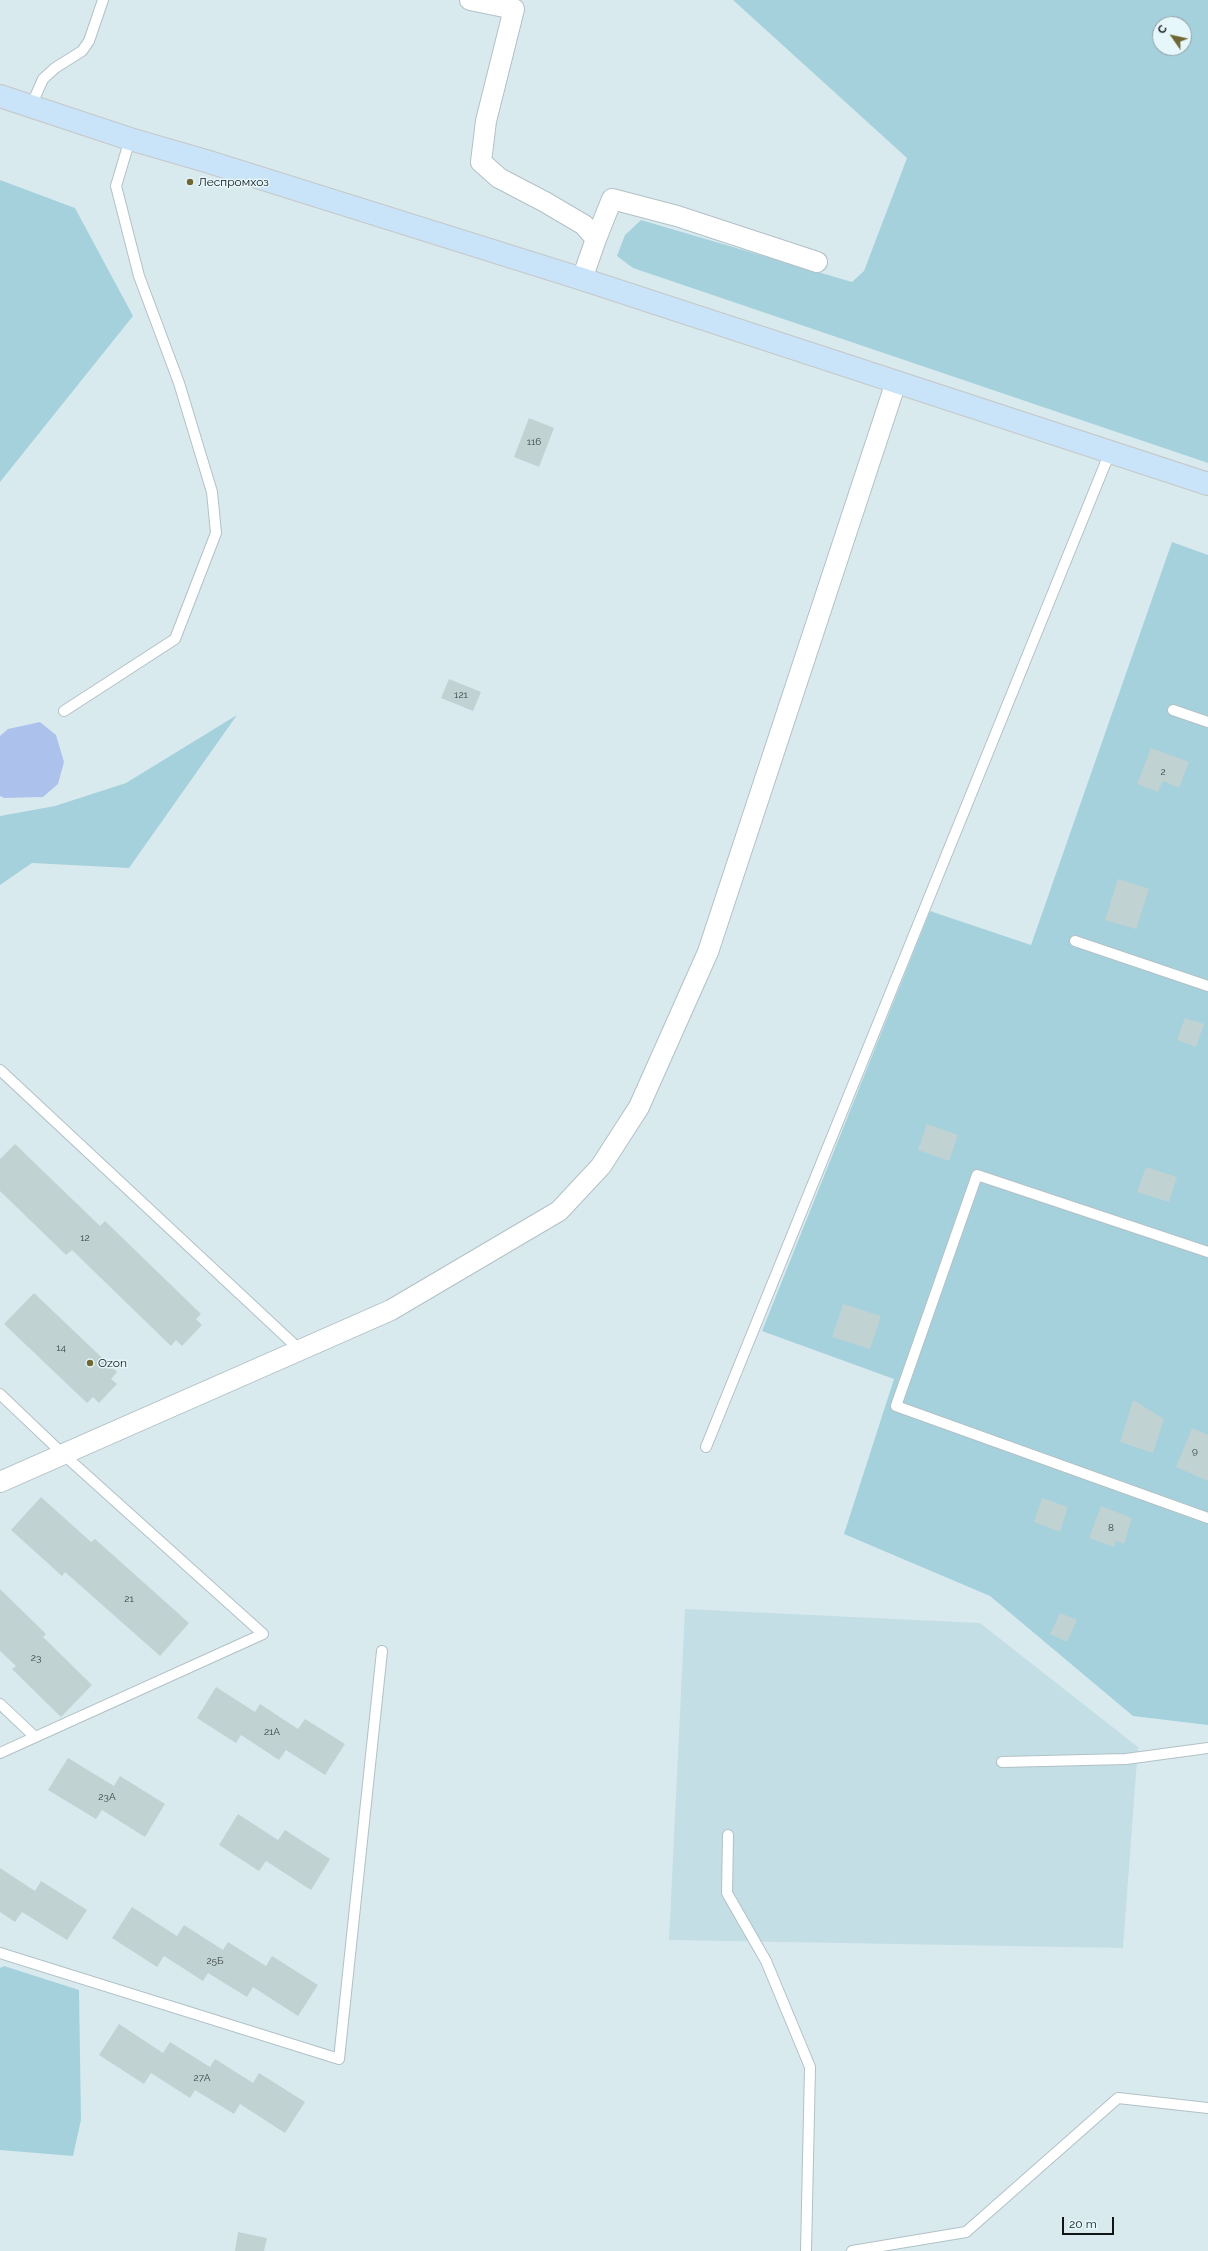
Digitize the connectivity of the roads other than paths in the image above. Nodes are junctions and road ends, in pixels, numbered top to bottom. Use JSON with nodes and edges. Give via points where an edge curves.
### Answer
{"nodes":[{"id":1,"x":103,"y":0,"type":"edge"},
{"id":2,"x":470,"y":0,"type":"edge"},
{"id":3,"x":0,"y":96,"type":"edge"},
{"id":4,"x":31,"y":106,"type":"junction"},
{"id":5,"x":130,"y":140,"type":"junction"},
{"id":6,"x":596,"y":239,"type":"junction"},
{"id":7,"x":817,"y":262,"type":"dead end"},
{"id":8,"x":582,"y":279,"type":"junction"},
{"id":9,"x":896,"y":382,"type":"junction"},
{"id":10,"x":1110,"y":452,"type":"junction"},
{"id":11,"x":1208,"y":484,"type":"edge"},
{"id":12,"x":1173,"y":710,"type":"dead end"},
{"id":13,"x":64,"y":711,"type":"dead end"},
{"id":14,"x":1208,"y":722,"type":"edge"},
{"id":15,"x":1075,"y":941,"type":"dead end"},
{"id":16,"x":1208,"y":986,"type":"edge"},
{"id":17,"x":0,"y":1070,"type":"edge"},
{"id":18,"x":1208,"y":1252,"type":"edge"},
{"id":19,"x":300,"y":1350,"type":"junction"},
{"id":20,"x":0,"y":1394,"type":"edge"},
{"id":21,"x":706,"y":1447,"type":"dead end"},
{"id":22,"x":63,"y":1454,"type":"junction"},
{"id":23,"x":0,"y":1482,"type":"edge"},
{"id":24,"x":1208,"y":1518,"type":"edge"},
{"id":25,"x":382,"y":1651,"type":"dead end"},
{"id":26,"x":0,"y":1704,"type":"edge"},
{"id":27,"x":34,"y":1736,"type":"junction"},
{"id":28,"x":1208,"y":1748,"type":"edge"},
{"id":29,"x":0,"y":1753,"type":"edge"},
{"id":30,"x":1002,"y":1762,"type":"dead end"},
{"id":31,"x":728,"y":1835,"type":"dead end"},
{"id":32,"x":0,"y":1952,"type":"edge"},
{"id":33,"x":1208,"y":2108,"type":"edge"},
{"id":34,"x":806,"y":2251,"type":"edge"},
{"id":35,"x":852,"y":2251,"type":"edge"}],
"edges":[{"from":1,"to":4,"type":"lane","via":[[89,41],[82,51],[43,79]]},
{"from":2,"to":6,"type":"street","via":[[514,9],[486,121],[481,162],[499,178],[584,226]]},
{"from":3,"to":4,"type":"main road"},
{"from":4,"to":5,"type":"main road"},
{"from":5,"to":8,"type":"main road","via":[[206,161]]},
{"from":5,"to":13,"type":"lane","via":[[116,186],[139,276],[179,383],[212,492],[216,534],[175,639]]},
{"from":6,"to":7,"type":"street","via":[[612,199],[677,216]]},
{"from":6,"to":8,"type":"street"},
{"from":8,"to":9,"type":"main road"},
{"from":9,"to":10,"type":"main road"},
{"from":9,"to":19,"type":"street","via":[[708,952],[639,1107],[601,1166],[559,1211],[392,1310]]},
{"from":10,"to":11,"type":"main road"},
{"from":10,"to":21,"type":"lane"},
{"from":12,"to":14,"type":"lane"},
{"from":15,"to":16,"type":"lane"},
{"from":17,"to":19,"type":"lane"},
{"from":18,"to":24,"type":"lane","via":[[977,1175],[896,1406]]},
{"from":19,"to":22,"type":"street"},
{"from":20,"to":22,"type":"lane"},
{"from":22,"to":23,"type":"street"},
{"from":22,"to":27,"type":"lane","via":[[263,1634]]},
{"from":25,"to":32,"type":"lane","via":[[339,2060]]},
{"from":26,"to":27,"type":"lane"},
{"from":27,"to":29,"type":"lane"},
{"from":28,"to":30,"type":"lane","via":[[1126,1759]]},
{"from":31,"to":34,"type":"lane","via":[[727,1893],[766,1961],[810,2067]]},
{"from":33,"to":35,"type":"lane","via":[[1118,2098],[966,2232]]}]}
